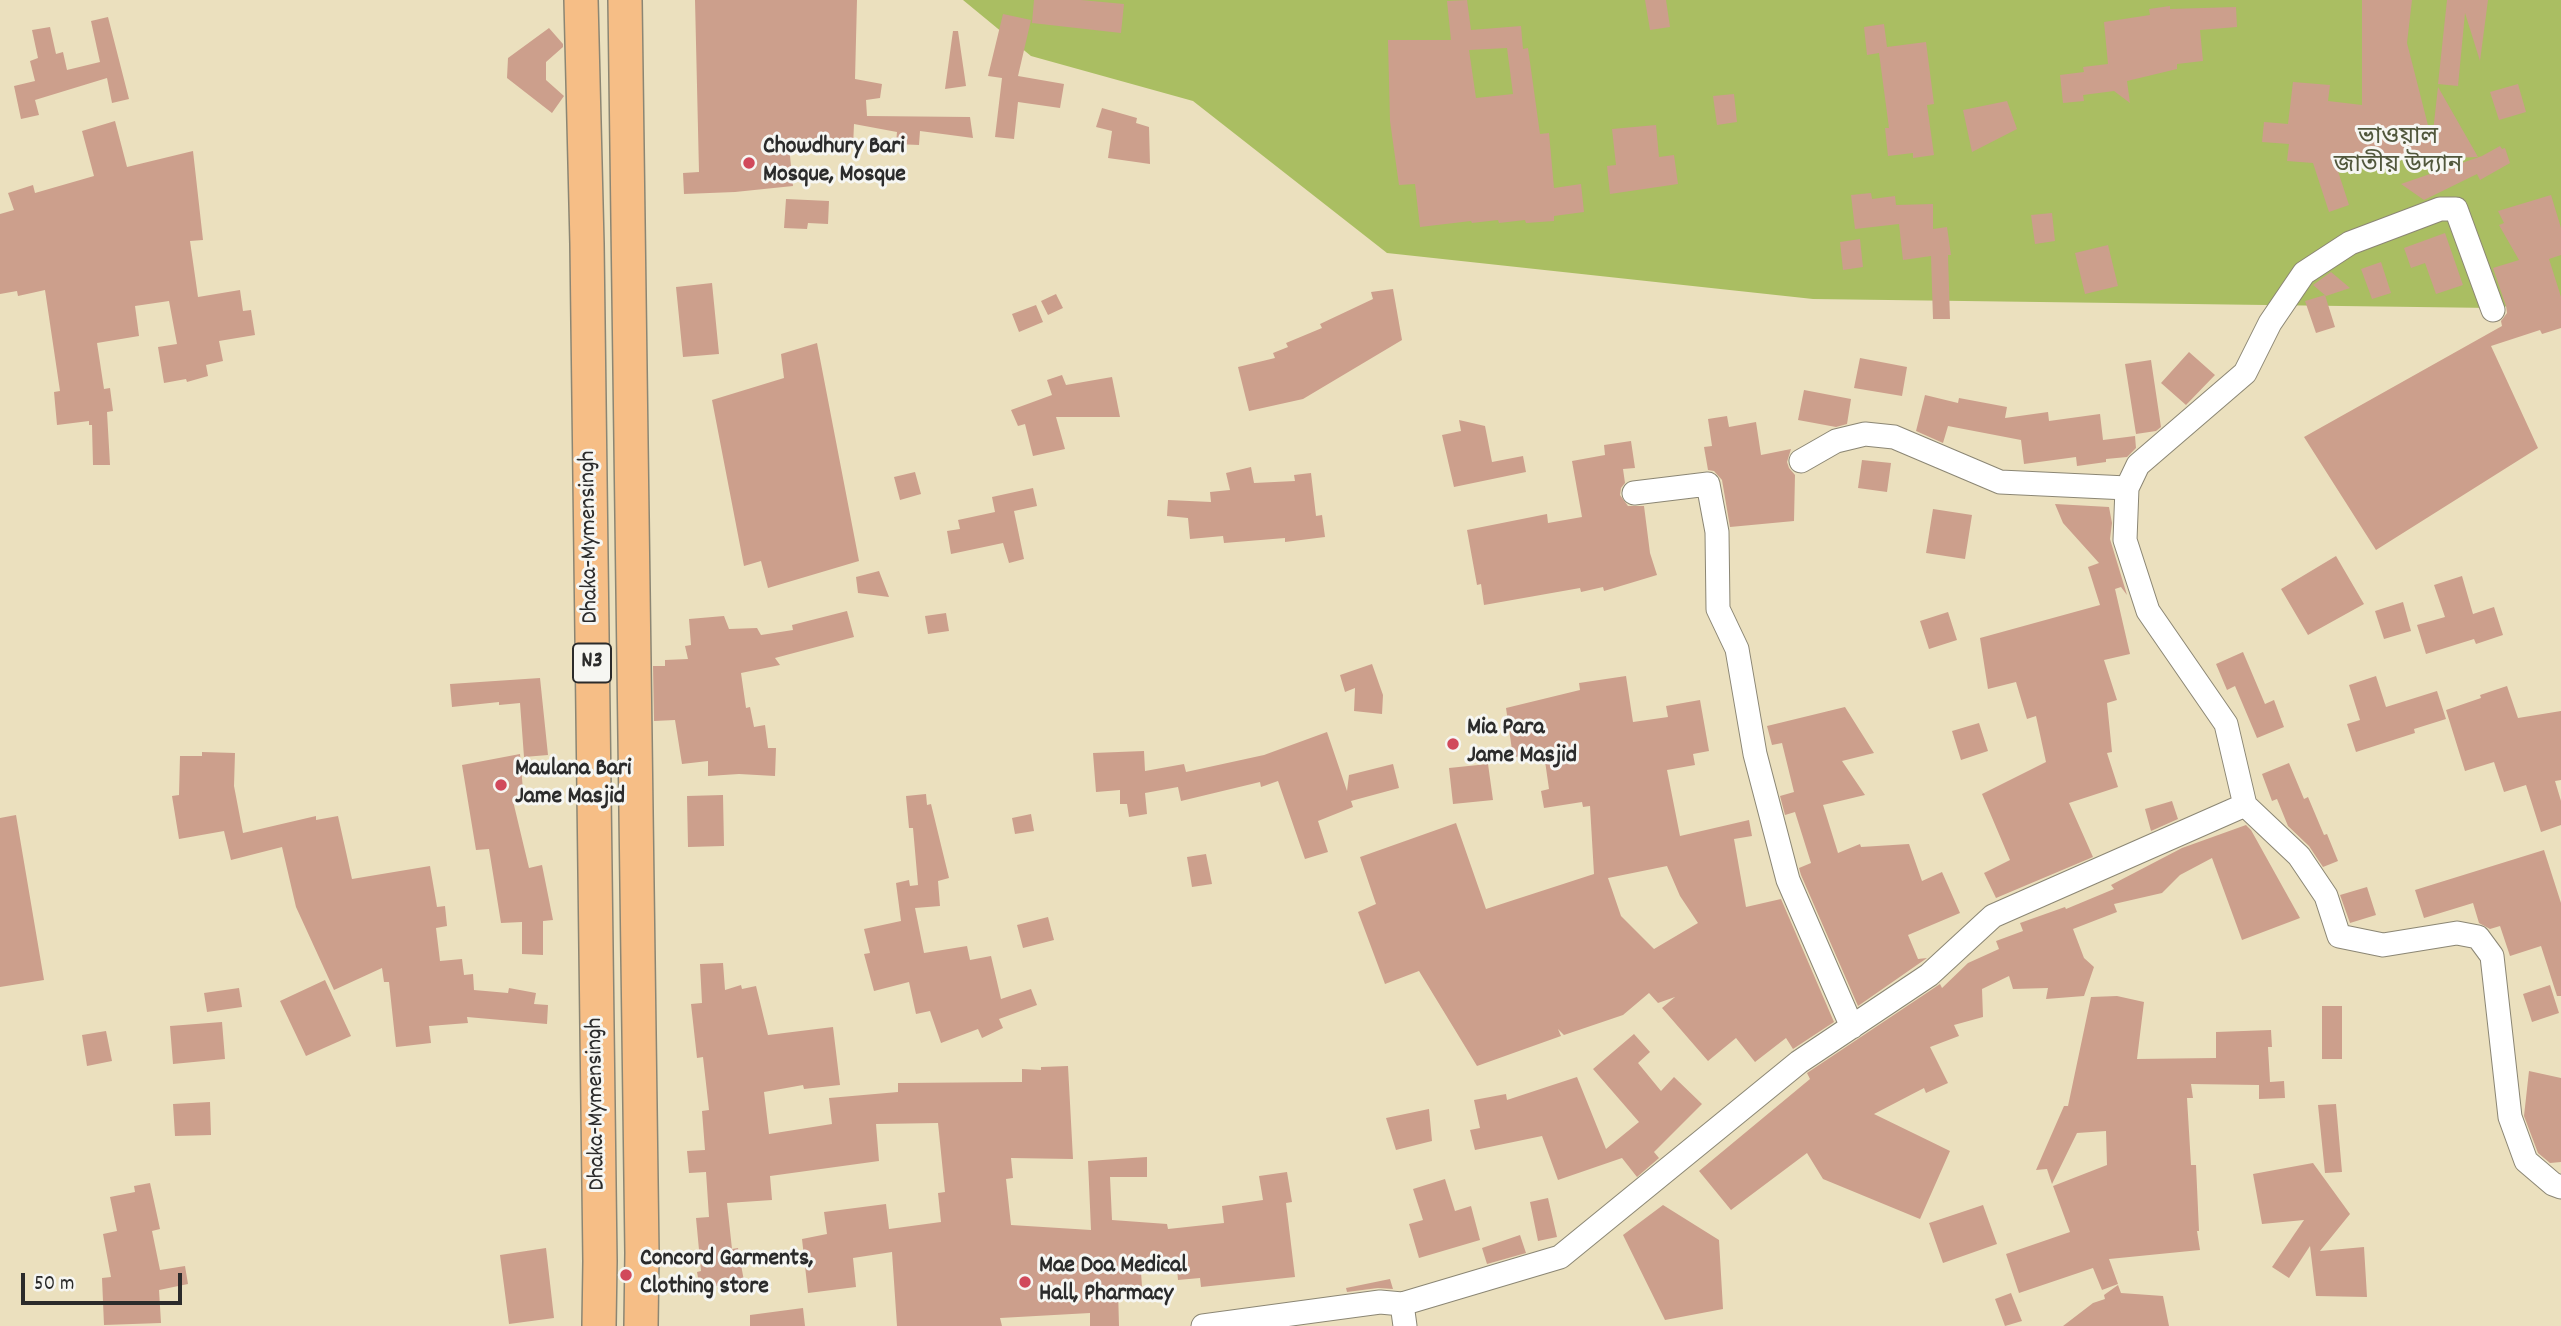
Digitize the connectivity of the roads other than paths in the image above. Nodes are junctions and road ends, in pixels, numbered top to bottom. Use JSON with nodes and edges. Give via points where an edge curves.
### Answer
{"nodes":[{"id":1,"x":581,"y":0,"type":"edge"},
{"id":2,"x":625,"y":0,"type":"edge"},
{"id":3,"x":2493,"y":310,"type":"dead end"},
{"id":4,"x":1801,"y":461,"type":"dead end"},
{"id":5,"x":2127,"y":488,"type":"junction"},
{"id":6,"x":1634,"y":493,"type":"dead end"},
{"id":7,"x":2245,"y":805,"type":"junction"},
{"id":8,"x":1852,"y":1027,"type":"junction"},
{"id":9,"x":2561,"y":1187,"type":"edge"},
{"id":10,"x":1404,"y":1315,"type":"edge"},
{"id":11,"x":599,"y":1326,"type":"edge"},
{"id":12,"x":641,"y":1326,"type":"edge"},
{"id":13,"x":1203,"y":1326,"type":"edge"}],
"edges":[{"from":1,"to":11,"type":"highway","name":"Dhaka-Mymensingh","number":"N3"},
{"from":2,"to":12,"type":"highway","name":"Dhaka-Mymensingh","number":"N3"},
{"from":3,"to":5,"type":"lane","via":[[2456,209],[2440,209],[2350,243],[2304,273],[2270,323],[2245,373],[2138,465]]},
{"from":4,"to":5,"type":"lane","via":[[1836,441],[1865,434],[1894,437],[2000,482]]},
{"from":5,"to":7,"type":"lane","via":[[2125,540],[2148,611],[2226,724]]},
{"from":6,"to":8,"type":"lane","via":[[1708,484],[1717,532],[1718,609],[1737,649],[1755,754],[1781,855]]},
{"from":7,"to":8,"type":"lane","via":[[1993,916],[1928,975]]},
{"from":7,"to":9,"type":"lane","via":[[2299,856],[2326,896],[2339,936],[2383,945],[2457,933],[2478,937],[2492,956],[2510,1117],[2526,1161]]},
{"from":8,"to":10,"type":"lane","via":[[1799,1062],[1560,1257]]},
{"from":10,"to":13,"type":"lane","via":[[1380,1302]]}]}
